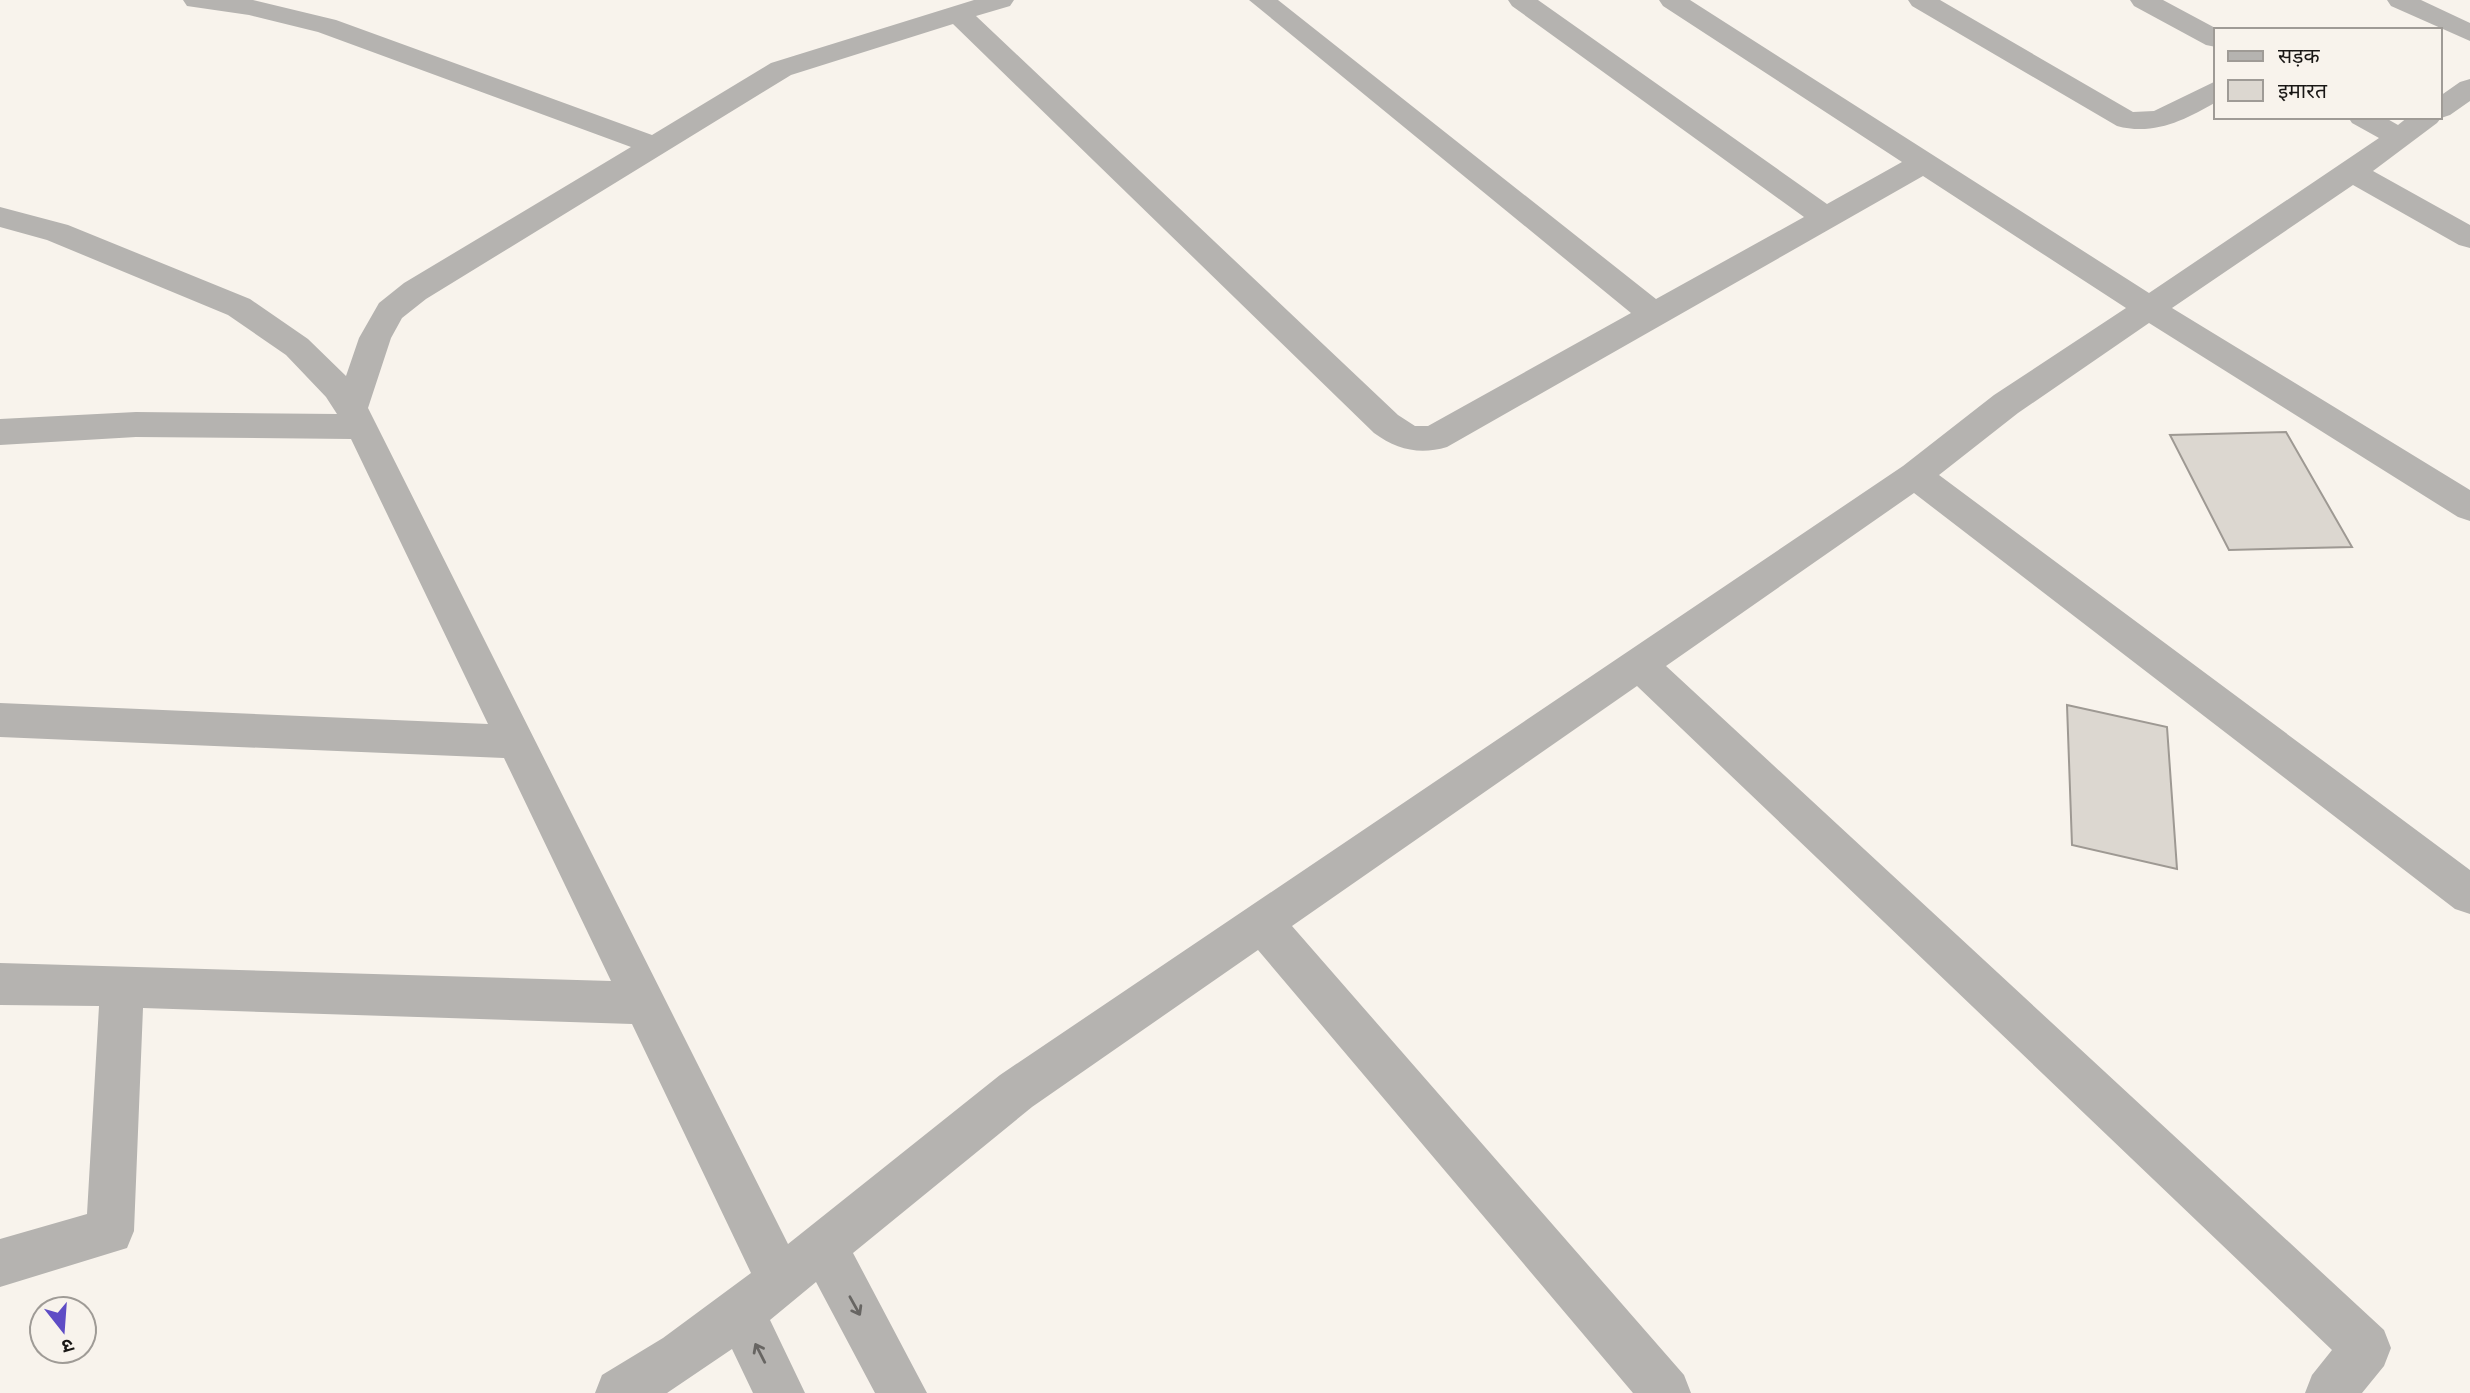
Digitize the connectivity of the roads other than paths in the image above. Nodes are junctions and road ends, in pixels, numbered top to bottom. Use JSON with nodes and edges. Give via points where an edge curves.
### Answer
{"nodes":[{"id":1,"x":196,"y":0,"type":"edge"},
{"id":2,"x":1001,"y":0,"type":"edge"},
{"id":3,"x":1262,"y":0,"type":"edge"},
{"id":4,"x":1521,"y":0,"type":"edge"},
{"id":5,"x":1672,"y":0,"type":"edge"},
{"id":6,"x":1921,"y":0,"type":"edge"},
{"id":7,"x":2143,"y":0,"type":"edge"},
{"id":8,"x":2400,"y":0,"type":"edge"},
{"id":9,"x":957,"y":13,"type":"junction"},
{"id":10,"x":2470,"y":33,"type":"edge"},
{"id":11,"x":2214,"y":38,"type":"edge"},
{"id":12,"x":2470,"y":88,"type":"edge"},
{"id":13,"x":2214,"y":91,"type":"edge"},
{"id":14,"x":2442,"y":107,"type":"edge"},
{"id":15,"x":2372,"y":119,"type":"edge"},
{"id":16,"x":2413,"y":127,"type":"edge"},
{"id":17,"x":652,"y":145,"type":"junction"},
{"id":18,"x":1923,"y":163,"type":"junction"},
{"id":19,"x":2352,"y":172,"type":"junction"},
{"id":20,"x":1824,"y":216,"type":"junction"},
{"id":21,"x":0,"y":217,"type":"edge"},
{"id":22,"x":2470,"y":238,"type":"edge"},
{"id":23,"x":2147,"y":307,"type":"junction"},
{"id":24,"x":1653,"y":314,"type":"junction"},
{"id":25,"x":357,"y":418,"type":"junction"},
{"id":26,"x":0,"y":432,"type":"edge"},
{"id":27,"x":1915,"y":475,"type":"junction"},
{"id":28,"x":2470,"y":507,"type":"edge"},
{"id":29,"x":1638,"y":663,"type":"junction"},
{"id":30,"x":0,"y":720,"type":"edge"},
{"id":31,"x":517,"y":743,"type":"junction"},
{"id":32,"x":2470,"y":895,"type":"edge"},
{"id":33,"x":1261,"y":921,"type":"junction"},
{"id":34,"x":0,"y":984,"type":"edge"},
{"id":35,"x":122,"y":986,"type":"junction"},
{"id":36,"x":645,"y":1003,"type":"junction"},
{"id":37,"x":823,"y":1246,"type":"junction"},
{"id":38,"x":0,"y":1263,"type":"edge"},
{"id":39,"x":780,"y":1280,"type":"junction"},
{"id":40,"x":740,"y":1313,"type":"junction"},
{"id":41,"x":620,"y":1393,"type":"edge"},
{"id":42,"x":780,"y":1393,"type":"edge"},
{"id":43,"x":902,"y":1393,"type":"edge"},
{"id":44,"x":1666,"y":1393,"type":"edge"},
{"id":45,"x":2330,"y":1393,"type":"edge"}],
"edges":[{"from":1,"to":17,"type":"street","via":[[327,26]]},
{"from":2,"to":9,"type":"street"},
{"from":3,"to":24,"type":"street"},
{"from":4,"to":20,"type":"street"},
{"from":5,"to":18,"type":"street"},
{"from":6,"to":13,"type":"street","via":[[2127,120],[2158,121]]},
{"from":7,"to":11,"type":"street"},
{"from":8,"to":10,"type":"street"},
{"from":9,"to":17,"type":"street","via":[[781,69]]},
{"from":9,"to":24,"type":"street","via":[[1402,436],[1420,441],[1435,438]]},
{"from":12,"to":14,"type":"street"},
{"from":15,"to":16,"type":"street"},
{"from":16,"to":19,"type":"street"},
{"from":17,"to":25,"type":"street","via":[[415,291],[390,311],[375,338]]},
{"from":18,"to":20,"type":"street"},
{"from":18,"to":23,"type":"street"},
{"from":19,"to":22,"type":"street"},
{"from":19,"to":23,"type":"street"},
{"from":20,"to":24,"type":"street"},
{"from":21,"to":25,"type":"street","via":[[57,232],[239,307],[297,347],[338,388]]},
{"from":23,"to":27,"type":"street","via":[[2006,404]]},
{"from":23,"to":28,"type":"street"},
{"from":25,"to":26,"type":"street"},
{"from":25,"to":31,"type":"street"},
{"from":27,"to":29,"type":"street"},
{"from":27,"to":32,"type":"street"},
{"from":29,"to":33,"type":"street"},
{"from":29,"to":45,"type":"street","via":[[2366,1348]]},
{"from":30,"to":31,"type":"street"},
{"from":31,"to":36,"type":"street"},
{"from":33,"to":37,"type":"street","via":[[1016,1091]]},
{"from":33,"to":44,"type":"street"},
{"from":34,"to":35,"type":"street"},
{"from":35,"to":36,"type":"street"},
{"from":35,"to":38,"type":"street","via":[[110,1231]]},
{"from":36,"to":39,"type":"street"},
{"from":37,"to":39,"type":"street"},
{"from":37,"to":43,"type":"street","one_way":true},
{"from":39,"to":40,"type":"street"},
{"from":40,"to":41,"type":"street"},
{"from":42,"to":40,"type":"street","one_way":true}]}
